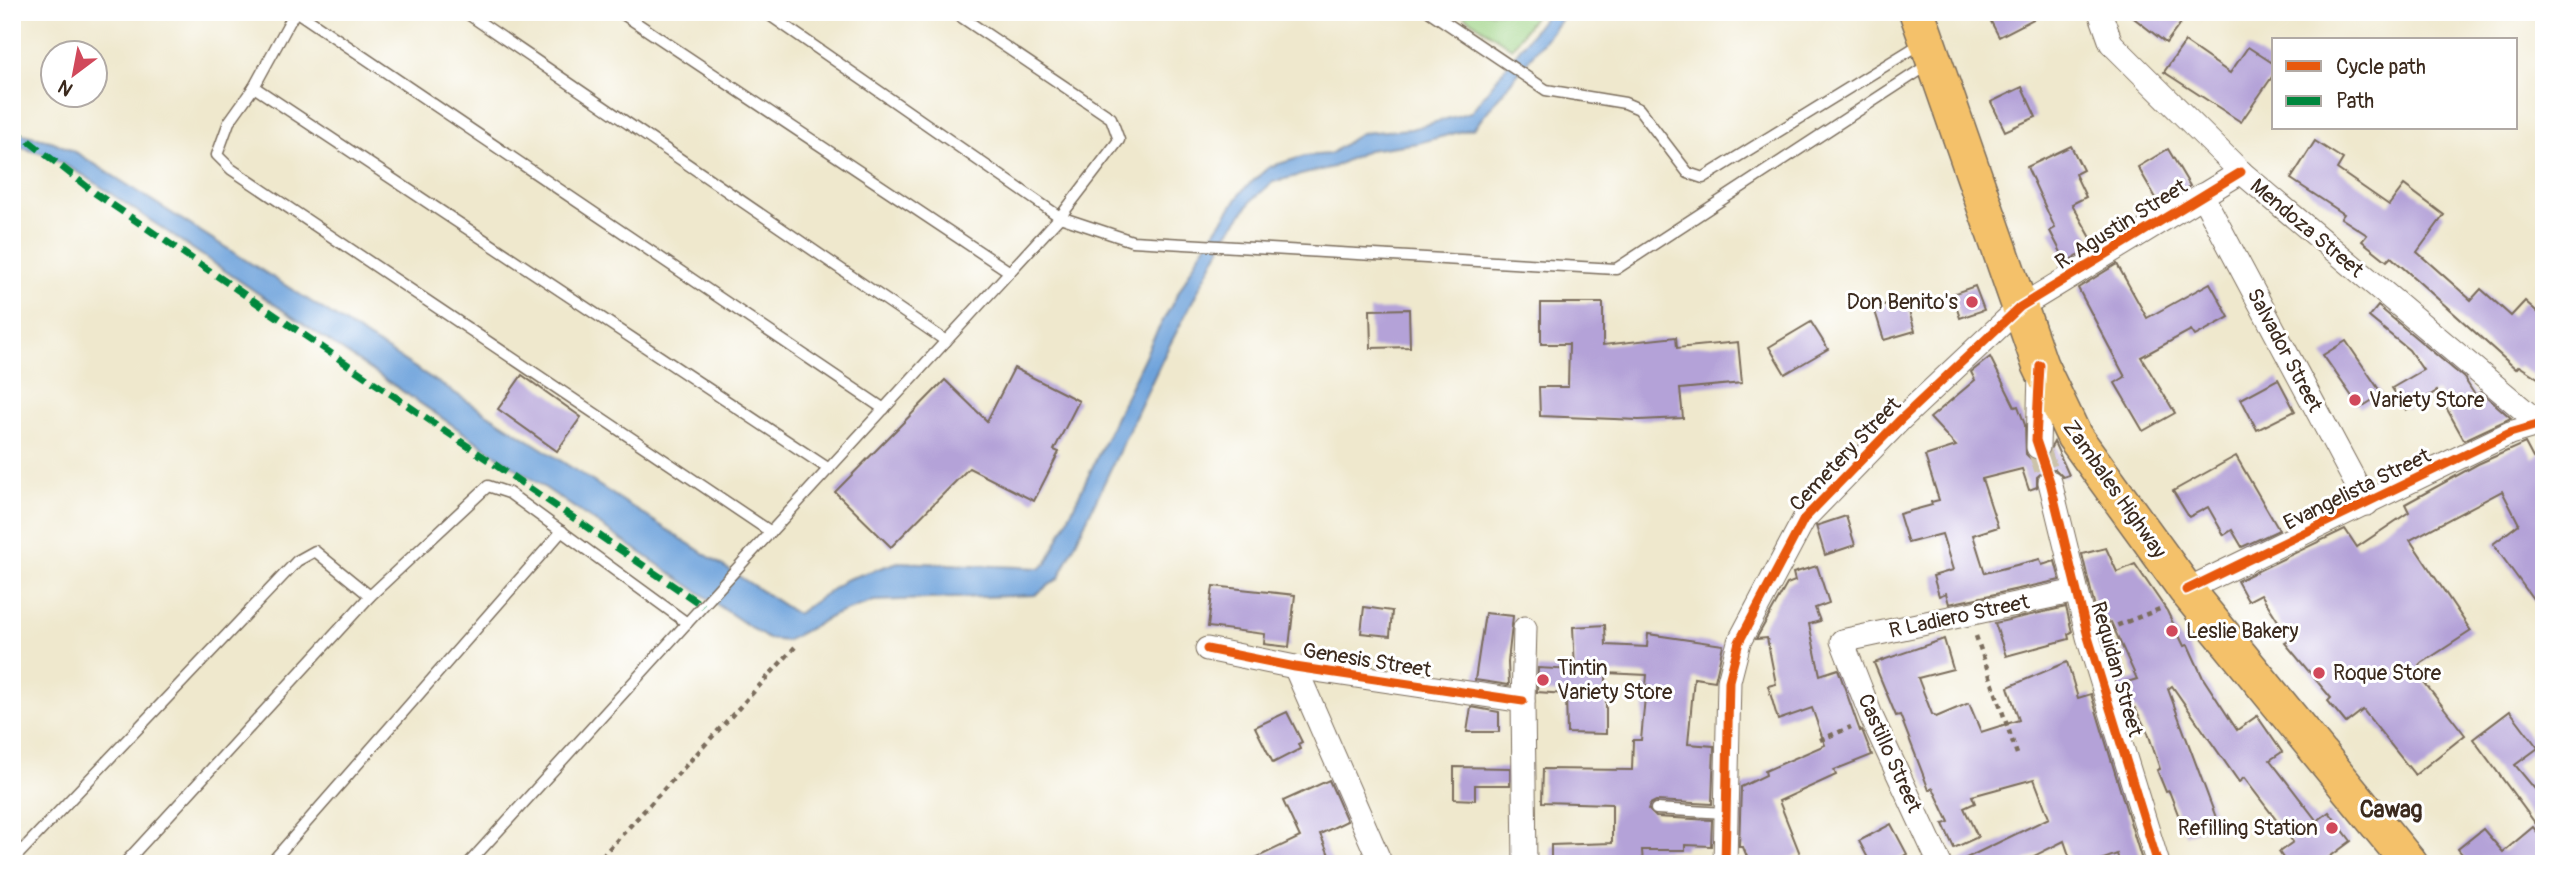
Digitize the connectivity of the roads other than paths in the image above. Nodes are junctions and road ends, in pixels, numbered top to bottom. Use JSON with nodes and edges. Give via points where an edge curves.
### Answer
{"nodes":[{"id":1,"x":296,"y":12,"type":"edge"},
{"id":2,"x":464,"y":12,"type":"edge"},
{"id":3,"x":620,"y":12,"type":"edge"},
{"id":4,"x":765,"y":12,"type":"edge"},
{"id":5,"x":954,"y":12,"type":"edge"},
{"id":6,"x":1430,"y":12,"type":"edge"},
{"id":7,"x":2100,"y":12,"type":"edge"},
{"id":8,"x":1926,"y":38,"type":"edge"},
{"id":9,"x":254,"y":87,"type":"junction"},
{"id":10,"x":2241,"y":172,"type":"junction"},
{"id":11,"x":2202,"y":195,"type":"junction"},
{"id":12,"x":1060,"y":217,"type":"junction"},
{"id":13,"x":1010,"y":272,"type":"junction"},
{"id":14,"x":2020,"y":307,"type":"junction"},
{"id":15,"x":946,"y":341,"type":"junction"},
{"id":16,"x":2040,"y":365,"type":"junction"},
{"id":17,"x":884,"y":409,"type":"junction"},
{"id":18,"x":2542,"y":423,"type":"edge"},
{"id":19,"x":2038,"y":447,"type":"tunnel mouth"},
{"id":20,"x":828,"y":469,"type":"junction"},
{"id":21,"x":2050,"y":482,"type":"tunnel mouth"},
{"id":22,"x":2367,"y":504,"type":"junction"},
{"id":23,"x":562,"y":531,"type":"junction"},
{"id":24,"x":771,"y":532,"type":"junction"},
{"id":25,"x":2076,"y":591,"type":"junction"},
{"id":26,"x":2189,"y":593,"type":"junction"},
{"id":27,"x":370,"y":596,"type":"junction"},
{"id":28,"x":687,"y":624,"type":"junction"},
{"id":29,"x":1525,"y":628,"type":"dead end"},
{"id":30,"x":1842,"y":641,"type":"joint"},
{"id":31,"x":1207,"y":649,"type":"dead end"},
{"id":32,"x":1296,"y":667,"type":"junction"},
{"id":33,"x":1523,"y":701,"type":"junction"},
{"id":34,"x":1656,"y":809,"type":"dead end"},
{"id":35,"x":1726,"y":813,"type":"junction"},
{"id":36,"x":12,"y":861,"type":"edge"},
{"id":37,"x":124,"y":864,"type":"edge"},
{"id":38,"x":271,"y":864,"type":"edge"},
{"id":39,"x":468,"y":864,"type":"edge"},
{"id":40,"x":1381,"y":864,"type":"edge"},
{"id":41,"x":1525,"y":864,"type":"edge"},
{"id":42,"x":1725,"y":864,"type":"edge"},
{"id":43,"x":1940,"y":864,"type":"edge"},
{"id":44,"x":2158,"y":864,"type":"edge"},
{"id":45,"x":2410,"y":864,"type":"edge"}],
"edges":[{"from":1,"to":9,"type":"lane"},
{"from":1,"to":17,"type":"lane"},
{"from":2,"to":15,"type":"lane"},
{"from":3,"to":13,"type":"lane"},
{"from":4,"to":12,"type":"lane"},
{"from":5,"to":12,"type":"lane","via":[[1111,118],[1119,140]]},
{"from":6,"to":8,"type":"lane","via":[[1546,90],[1639,109],[1688,173],[1703,178]]},
{"from":7,"to":10,"type":"street","name":"Mendoza Street","via":[[2111,43]]},
{"from":8,"to":12,"type":"lane","via":[[1616,269],[1132,242]]},
{"from":8,"to":14,"type":"main road","name":"Zambales Highway"},
{"from":9,"to":20,"type":"lane"},
{"from":9,"to":24,"type":"lane","via":[[229,122],[217,155],[231,169]]},
{"from":10,"to":11,"type":"street","name":"R. Agustin Street"},
{"from":10,"to":18,"type":"street","name":"Mendoza Street"},
{"from":11,"to":14,"type":"street","name":"R. Agustin Street"},
{"from":11,"to":22,"type":"street","name":"Salvador Street"},
{"from":12,"to":13,"type":"lane"},
{"from":13,"to":15,"type":"lane"},
{"from":14,"to":16,"type":"main road","name":"Zambales Highway"},
{"from":14,"to":35,"type":"street","name":"Cemetery Street","via":[[1804,519],[1739,642],[1729,681]]},
{"from":15,"to":17,"type":"lane"},
{"from":16,"to":19,"type":"street"},
{"from":16,"to":26,"type":"main road","name":"Zambales Highway","via":[[2074,436]]},
{"from":17,"to":20,"type":"lane"},
{"from":18,"to":22,"type":"street","name":"Evangelista Street","via":[[2510,433]]},
{"from":20,"to":24,"type":"lane"},
{"from":21,"to":25,"type":"street","name":"Requidan Street"},
{"from":22,"to":26,"type":"street","name":"Evangelista Street"},
{"from":23,"to":27,"type":"lane","via":[[509,493],[488,486]]},
{"from":23,"to":28,"type":"lane"},
{"from":23,"to":38,"type":"lane"},
{"from":24,"to":28,"type":"lane"},
{"from":25,"to":30,"type":"street","name":"R Ladiero Street"},
{"from":25,"to":44,"type":"street","name":"Requidan Street"},
{"from":26,"to":45,"type":"main road","name":"Zambales Highway"},
{"from":27,"to":36,"type":"lane","via":[[315,551],[297,561]]},
{"from":27,"to":37,"type":"lane"},
{"from":28,"to":39,"type":"lane"},
{"from":29,"to":33,"type":"street"},
{"from":30,"to":43,"type":"street","name":"Castillo Street","via":[[1872,718]]},
{"from":31,"to":32,"type":"street","name":"Genesis Street"},
{"from":32,"to":33,"type":"street","name":"Genesis Street"},
{"from":32,"to":40,"type":"street","name":"Genesis Street"},
{"from":33,"to":41,"type":"street"},
{"from":34,"to":35,"type":"lane"},
{"from":35,"to":42,"type":"street","name":"Cemetery Street"}]}
